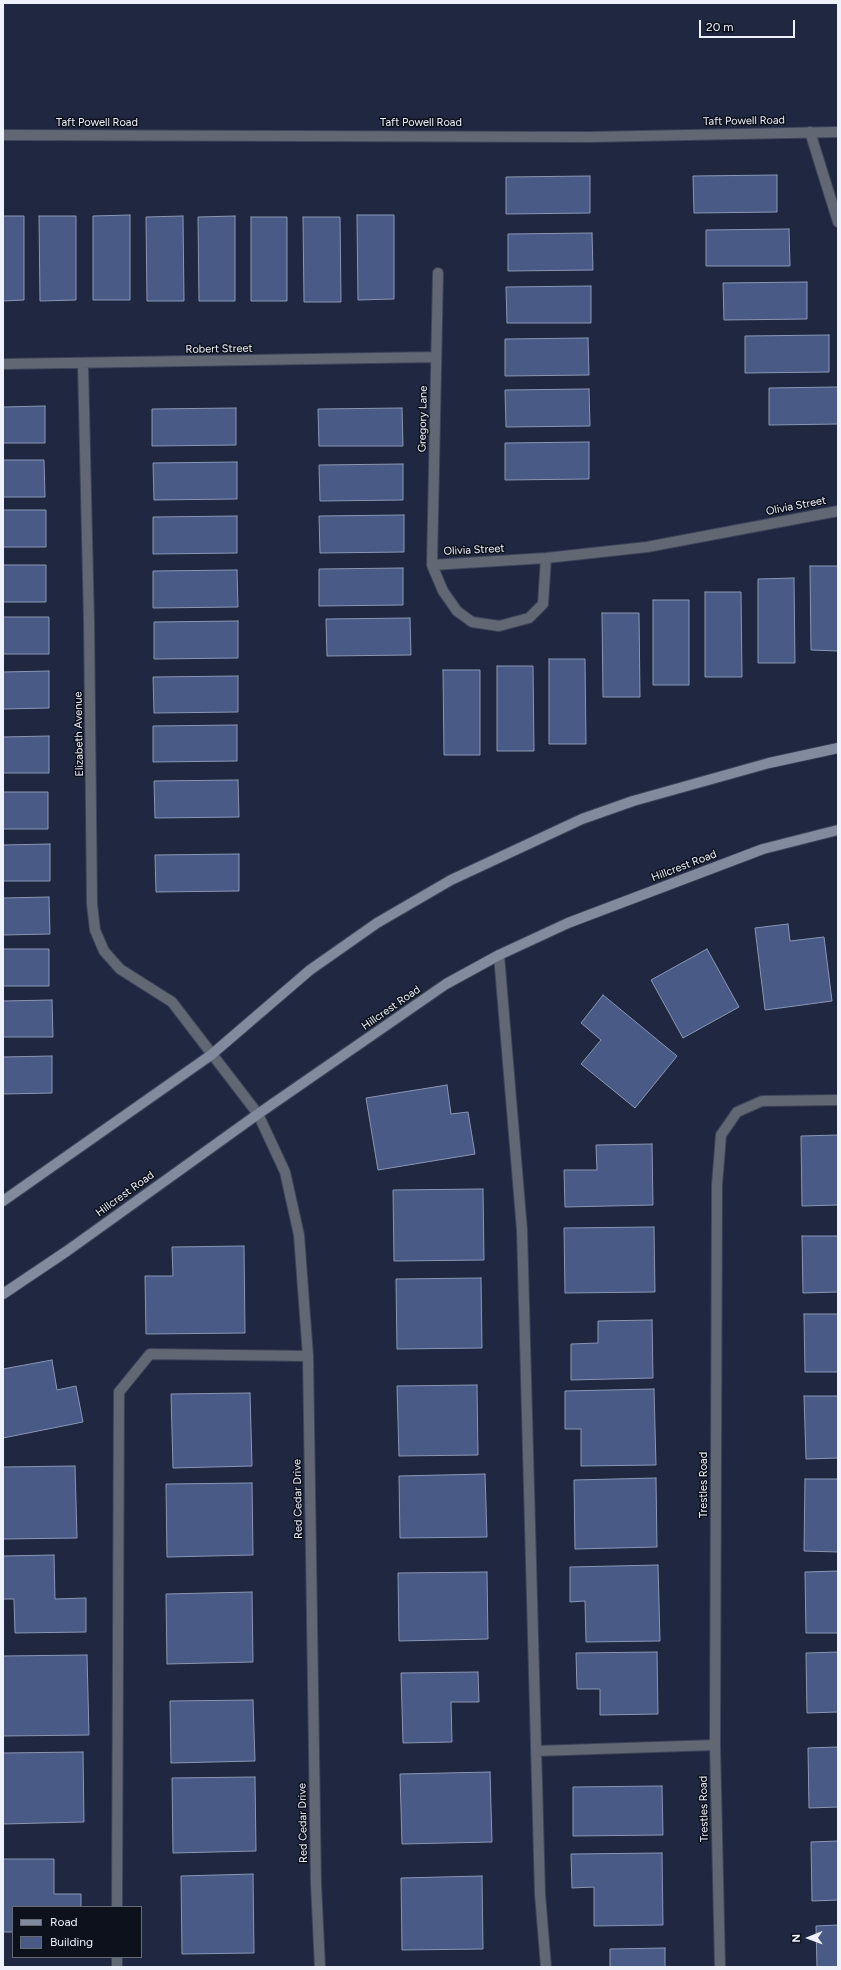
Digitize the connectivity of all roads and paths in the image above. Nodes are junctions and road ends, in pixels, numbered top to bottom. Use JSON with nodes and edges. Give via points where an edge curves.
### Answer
{"nodes":[{"id":1,"x":810,"y":132,"type":"junction"},
{"id":2,"x":838,"y":132,"type":"edge"},
{"id":3,"x":3,"y":135,"type":"edge"},
{"id":4,"x":838,"y":222,"type":"edge"},
{"id":5,"x":438,"y":273,"type":"dead end"},
{"id":6,"x":436,"y":357,"type":"junction"},
{"id":7,"x":3,"y":364,"type":"edge"},
{"id":8,"x":83,"y":364,"type":"junction"},
{"id":9,"x":838,"y":511,"type":"edge"},
{"id":10,"x":546,"y":558,"type":"junction"},
{"id":11,"x":432,"y":564,"type":"junction"},
{"id":12,"x":838,"y":748,"type":"edge"},
{"id":13,"x":838,"y":830,"type":"edge"},
{"id":14,"x":499,"y":955,"type":"junction"},
{"id":15,"x":211,"y":1055,"type":"junction"},
{"id":16,"x":838,"y":1100,"type":"edge"},
{"id":17,"x":258,"y":1114,"type":"junction"},
{"id":18,"x":3,"y":1201,"type":"edge"},
{"id":19,"x":3,"y":1294,"type":"edge"},
{"id":20,"x":308,"y":1356,"type":"junction"},
{"id":21,"x":715,"y":1745,"type":"junction"},
{"id":22,"x":536,"y":1751,"type":"junction"},
{"id":23,"x":117,"y":1906,"type":"edge"},
{"id":24,"x":320,"y":1967,"type":"edge"},
{"id":25,"x":546,"y":1967,"type":"edge"},
{"id":26,"x":720,"y":1967,"type":"edge"}],
"edges":[{"from":1,"to":2,"type":"street","name":"Taft Powell Road"},
{"from":1,"to":3,"type":"street","name":"Taft Powell Road","via":[[589,136]]},
{"from":1,"to":4,"type":"street"},
{"from":5,"to":6,"type":"street","name":"Gregory Lane"},
{"from":6,"to":8,"type":"street","name":"Robert Street"},
{"from":6,"to":11,"type":"street","name":"Gregory Lane"},
{"from":7,"to":8,"type":"street","name":"Robert Street"},
{"from":8,"to":15,"type":"street","name":"Elizabeth Avenue","via":[[92,904],[95,930],[104,951],[120,969],[172,1002]]},
{"from":9,"to":10,"type":"street","name":"Olivia Street","via":[[646,547]]},
{"from":10,"to":11,"type":"street","name":"Olivia Street"},
{"from":10,"to":11,"type":"street","name":"Olivia Street","via":[[543,604],[529,618],[500,626],[472,622],[456,611],[443,591]]},
{"from":12,"to":15,"type":"main road","via":[[769,763],[633,801],[582,819],[450,880],[377,923],[310,970]]},
{"from":13,"to":14,"type":"main road","name":"Hillcrest Road","via":[[763,849],[568,923]]},
{"from":14,"to":17,"type":"main road","name":"Hillcrest Road","via":[[446,984]]},
{"from":14,"to":22,"type":"street","via":[[522,1230]]},
{"from":15,"to":17,"type":"street","name":"Red Cedar Drive"},
{"from":15,"to":18,"type":"main road"},
{"from":16,"to":21,"type":"street","name":"Trestles Road","via":[[762,1101],[737,1112],[721,1135],[717,1185]]},
{"from":17,"to":19,"type":"main road","name":"Hillcrest Road"},
{"from":17,"to":20,"type":"street","name":"Red Cedar Drive","via":[[285,1172],[299,1235]]},
{"from":20,"to":23,"type":"street","via":[[150,1354],[119,1392]]},
{"from":20,"to":24,"type":"street","name":"Red Cedar Drive","via":[[316,1876]]},
{"from":21,"to":22,"type":"street"},
{"from":21,"to":26,"type":"street","name":"Trestles Road"},
{"from":22,"to":25,"type":"street","via":[[540,1894]]}]}
